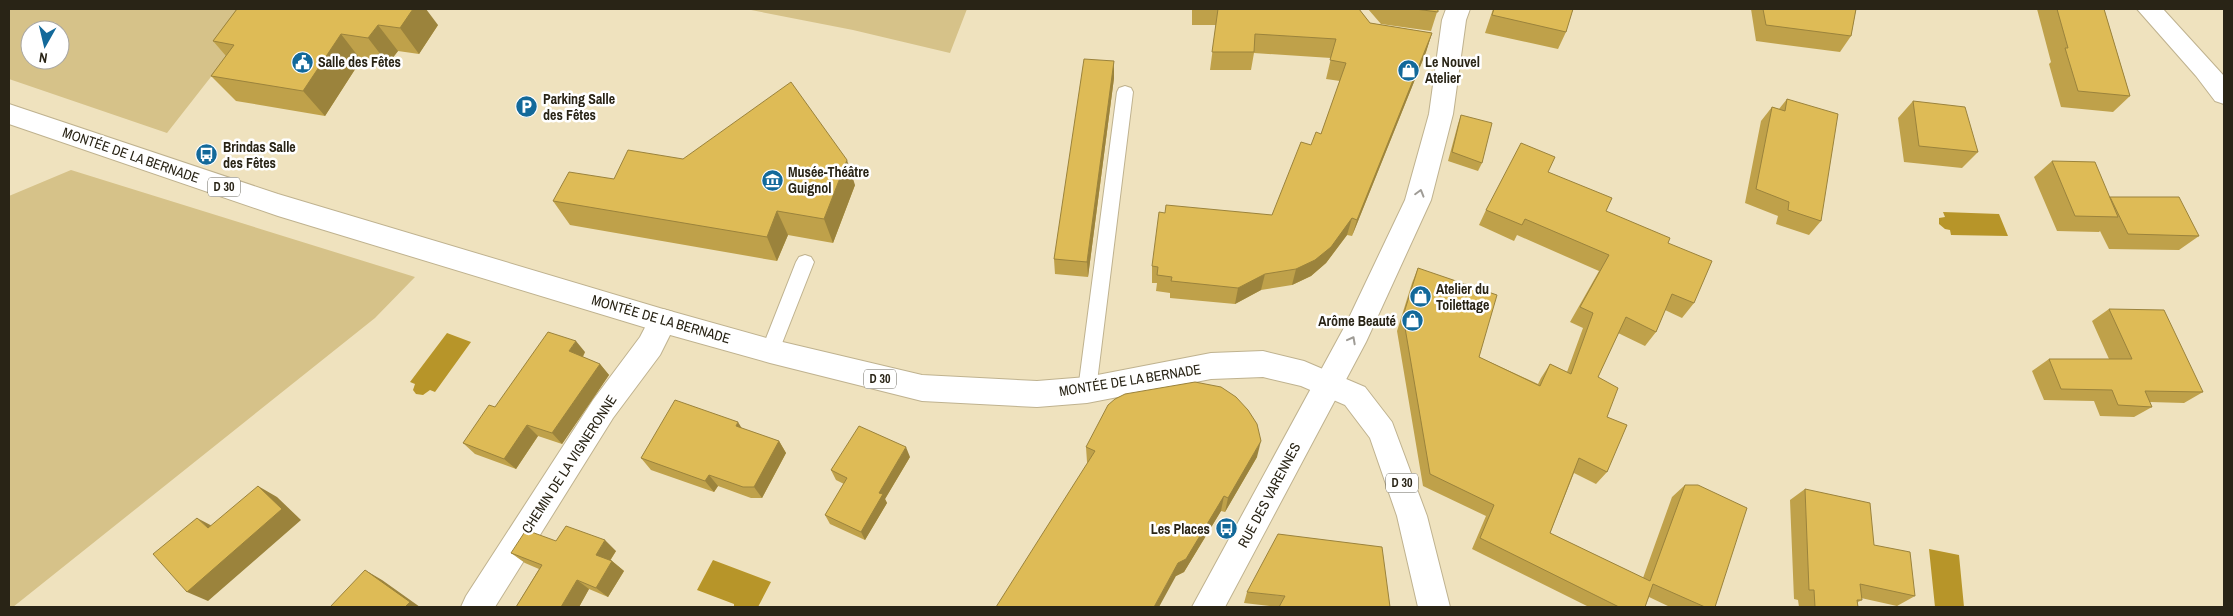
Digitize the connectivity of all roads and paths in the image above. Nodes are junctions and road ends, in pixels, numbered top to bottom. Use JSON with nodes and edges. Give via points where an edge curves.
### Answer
{"nodes":[{"id":1,"x":1458,"y":9,"type":"edge"},
{"id":2,"x":2150,"y":9,"type":"edge"},
{"id":3,"x":1125,"y":92,"type":"dead end"},
{"id":4,"x":2224,"y":94,"type":"edge"},
{"id":5,"x":9,"y":114,"type":"edge"},
{"id":6,"x":805,"y":262,"type":"dead end"},
{"id":7,"x":663,"y":321,"type":"junction"},
{"id":8,"x":770,"y":351,"type":"junction"},
{"id":9,"x":1330,"y":383,"type":"junction"},
{"id":10,"x":1087,"y":390,"type":"junction"},
{"id":11,"x":477,"y":607,"type":"edge"},
{"id":12,"x":1208,"y":607,"type":"edge"},
{"id":13,"x":1434,"y":607,"type":"edge"}],
"edges":[{"from":9,"to":1,"type":"main road","name":"RUE DES VARENNES","one_way":true,"via":[[1418,200],[1441,114],[1442,43]]},
{"from":2,"to":4,"type":"main road"},
{"from":3,"to":10,"type":"lane"},
{"from":5,"to":7,"type":"main road","name":"MONTÉE DE LA BERNADE","number":"D 30","via":[[278,205]]},
{"from":6,"to":8,"type":"lane"},
{"from":7,"to":8,"type":"main road","name":"MONTÉE DE LA BERNADE","number":"D 30"},
{"from":7,"to":11,"type":"main road","name":"CHEMIN DE LA VIGNERONNE","via":[[650,346],[604,409]]},
{"from":8,"to":10,"type":"main road","name":"MONTÉE DE LA BERNADE","number":"D 30","via":[[922,388],[1037,394]]},
{"from":9,"to":10,"type":"main road","name":"MONTÉE DE LA BERNADE","number":"D 30","via":[[1264,364],[1211,366]]},
{"from":9,"to":12,"type":"main road","name":"RUE DES VARENNES"},
{"from":9,"to":13,"type":"main road","number":"D 30","via":[[1356,396],[1382,431],[1412,516]]}]}
